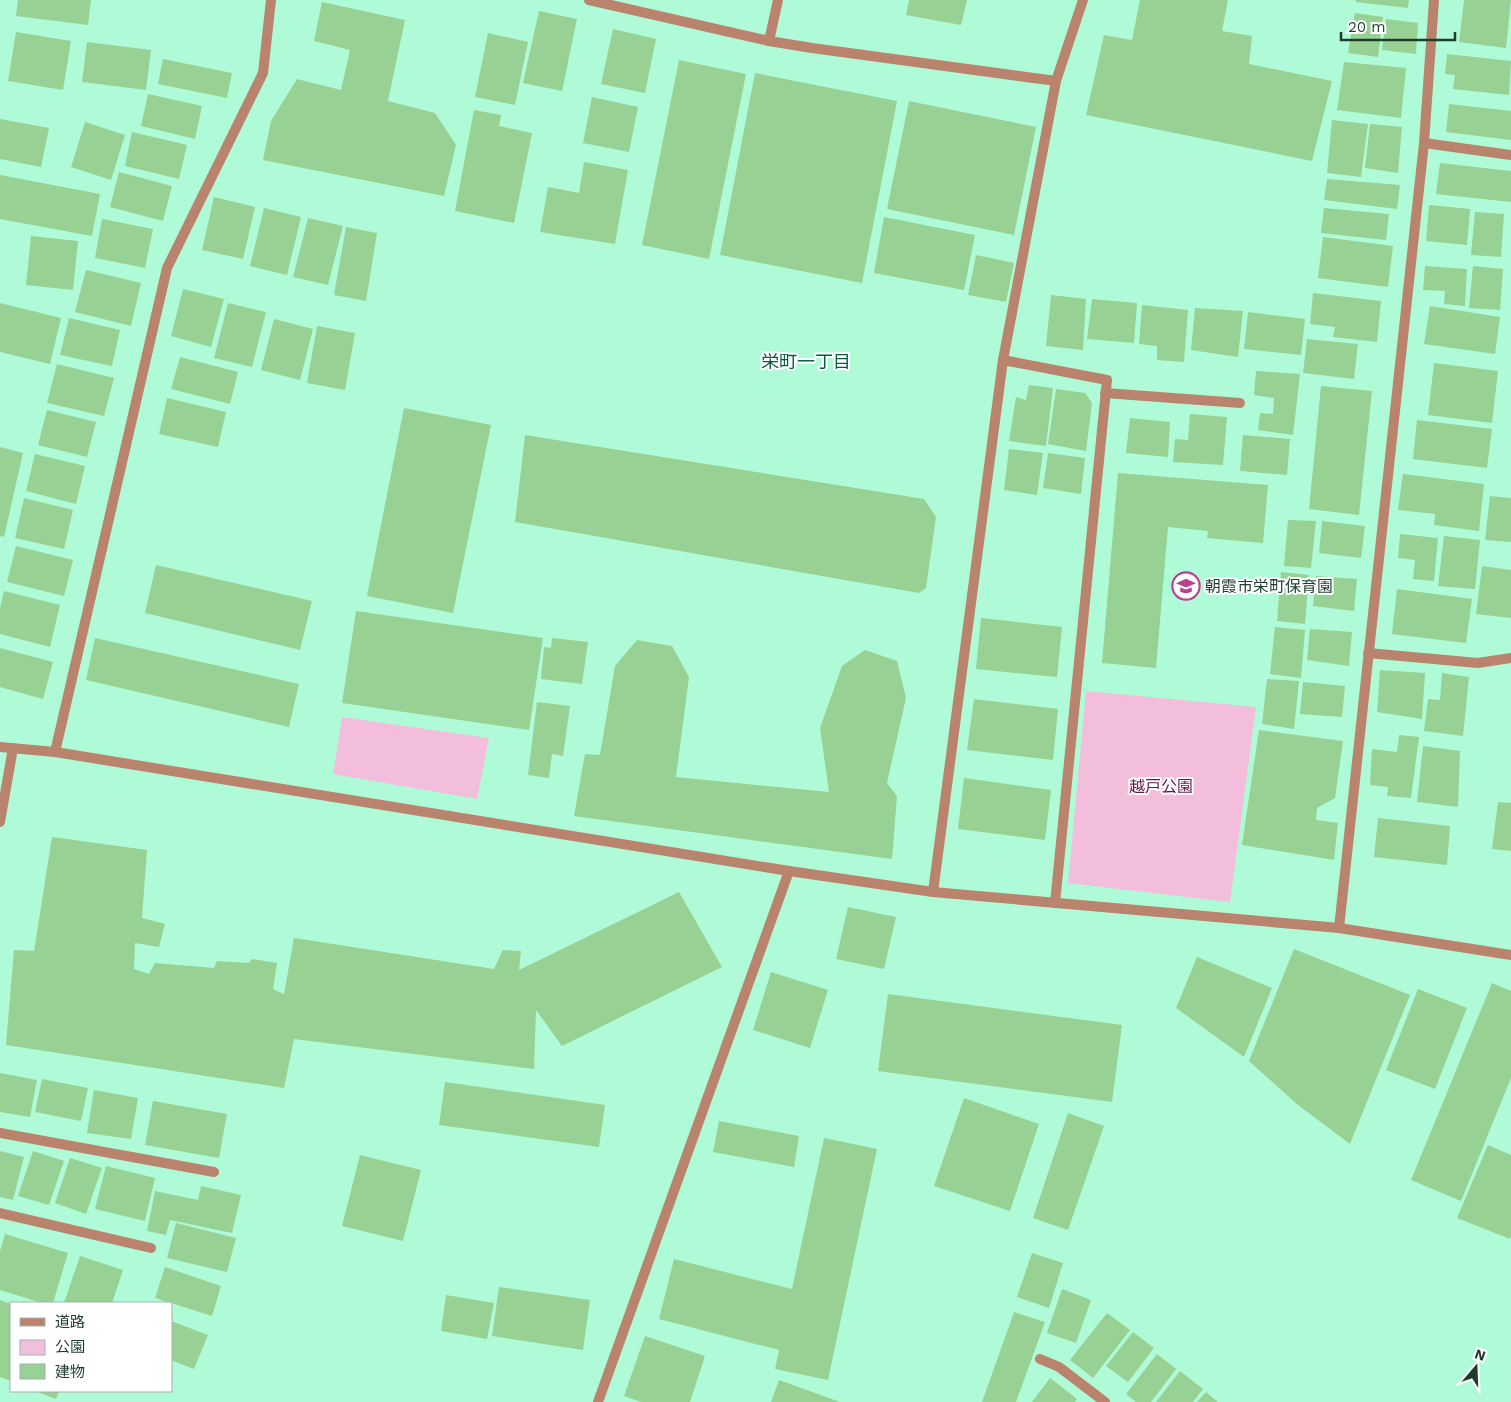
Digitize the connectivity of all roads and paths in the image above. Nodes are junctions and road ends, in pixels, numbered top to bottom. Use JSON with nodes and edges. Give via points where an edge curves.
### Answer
{"nodes":[{"id":1,"x":272,"y":0,"type":"edge"},
{"id":2,"x":589,"y":0,"type":"edge"},
{"id":3,"x":778,"y":0,"type":"edge"},
{"id":4,"x":1083,"y":0,"type":"edge"},
{"id":5,"x":1434,"y":0,"type":"edge"},
{"id":6,"x":769,"y":40,"type":"junction"},
{"id":7,"x":1056,"y":81,"type":"junction"},
{"id":8,"x":1424,"y":142,"type":"junction"},
{"id":9,"x":1511,"y":155,"type":"edge"},
{"id":10,"x":1003,"y":360,"type":"junction"},
{"id":11,"x":1106,"y":394,"type":"junction"},
{"id":12,"x":1240,"y":403,"type":"dead end"},
{"id":13,"x":1368,"y":653,"type":"junction"},
{"id":14,"x":1511,"y":658,"type":"edge"},
{"id":15,"x":0,"y":746,"type":"edge"},
{"id":16,"x":13,"y":748,"type":"junction"},
{"id":17,"x":55,"y":752,"type":"junction"},
{"id":18,"x":0,"y":822,"type":"edge"},
{"id":19,"x":789,"y":871,"type":"junction"},
{"id":20,"x":933,"y":892,"type":"junction"},
{"id":21,"x":1055,"y":903,"type":"junction"},
{"id":22,"x":1339,"y":928,"type":"junction"},
{"id":23,"x":1511,"y":955,"type":"edge"},
{"id":24,"x":0,"y":1133,"type":"edge"},
{"id":25,"x":214,"y":1172,"type":"dead end"},
{"id":26,"x":0,"y":1213,"type":"edge"},
{"id":27,"x":151,"y":1248,"type":"dead end"},
{"id":28,"x":1040,"y":1359,"type":"dead end"},
{"id":29,"x":598,"y":1402,"type":"edge"},
{"id":30,"x":1105,"y":1402,"type":"edge"}],
"edges":[{"from":1,"to":17,"type":"street","via":[[263,73],[167,268]]},
{"from":2,"to":6,"type":"street"},
{"from":3,"to":6,"type":"street"},
{"from":4,"to":7,"type":"street"},
{"from":5,"to":8,"type":"street"},
{"from":6,"to":7,"type":"street"},
{"from":7,"to":10,"type":"street"},
{"from":8,"to":9,"type":"street"},
{"from":8,"to":13,"type":"street"},
{"from":10,"to":11,"type":"street","via":[[1107,380]]},
{"from":10,"to":20,"type":"street"},
{"from":11,"to":12,"type":"street"},
{"from":11,"to":21,"type":"street"},
{"from":13,"to":14,"type":"street","via":[[1478,663]]},
{"from":13,"to":22,"type":"street"},
{"from":15,"to":16,"type":"street"},
{"from":16,"to":17,"type":"street"},
{"from":16,"to":18,"type":"street"},
{"from":17,"to":19,"type":"street"},
{"from":19,"to":20,"type":"street"},
{"from":19,"to":29,"type":"street"},
{"from":20,"to":21,"type":"street"},
{"from":21,"to":22,"type":"street"},
{"from":22,"to":23,"type":"street"},
{"from":24,"to":25,"type":"street"},
{"from":26,"to":27,"type":"street"},
{"from":28,"to":30,"type":"street","via":[[1060,1367]]}]}
